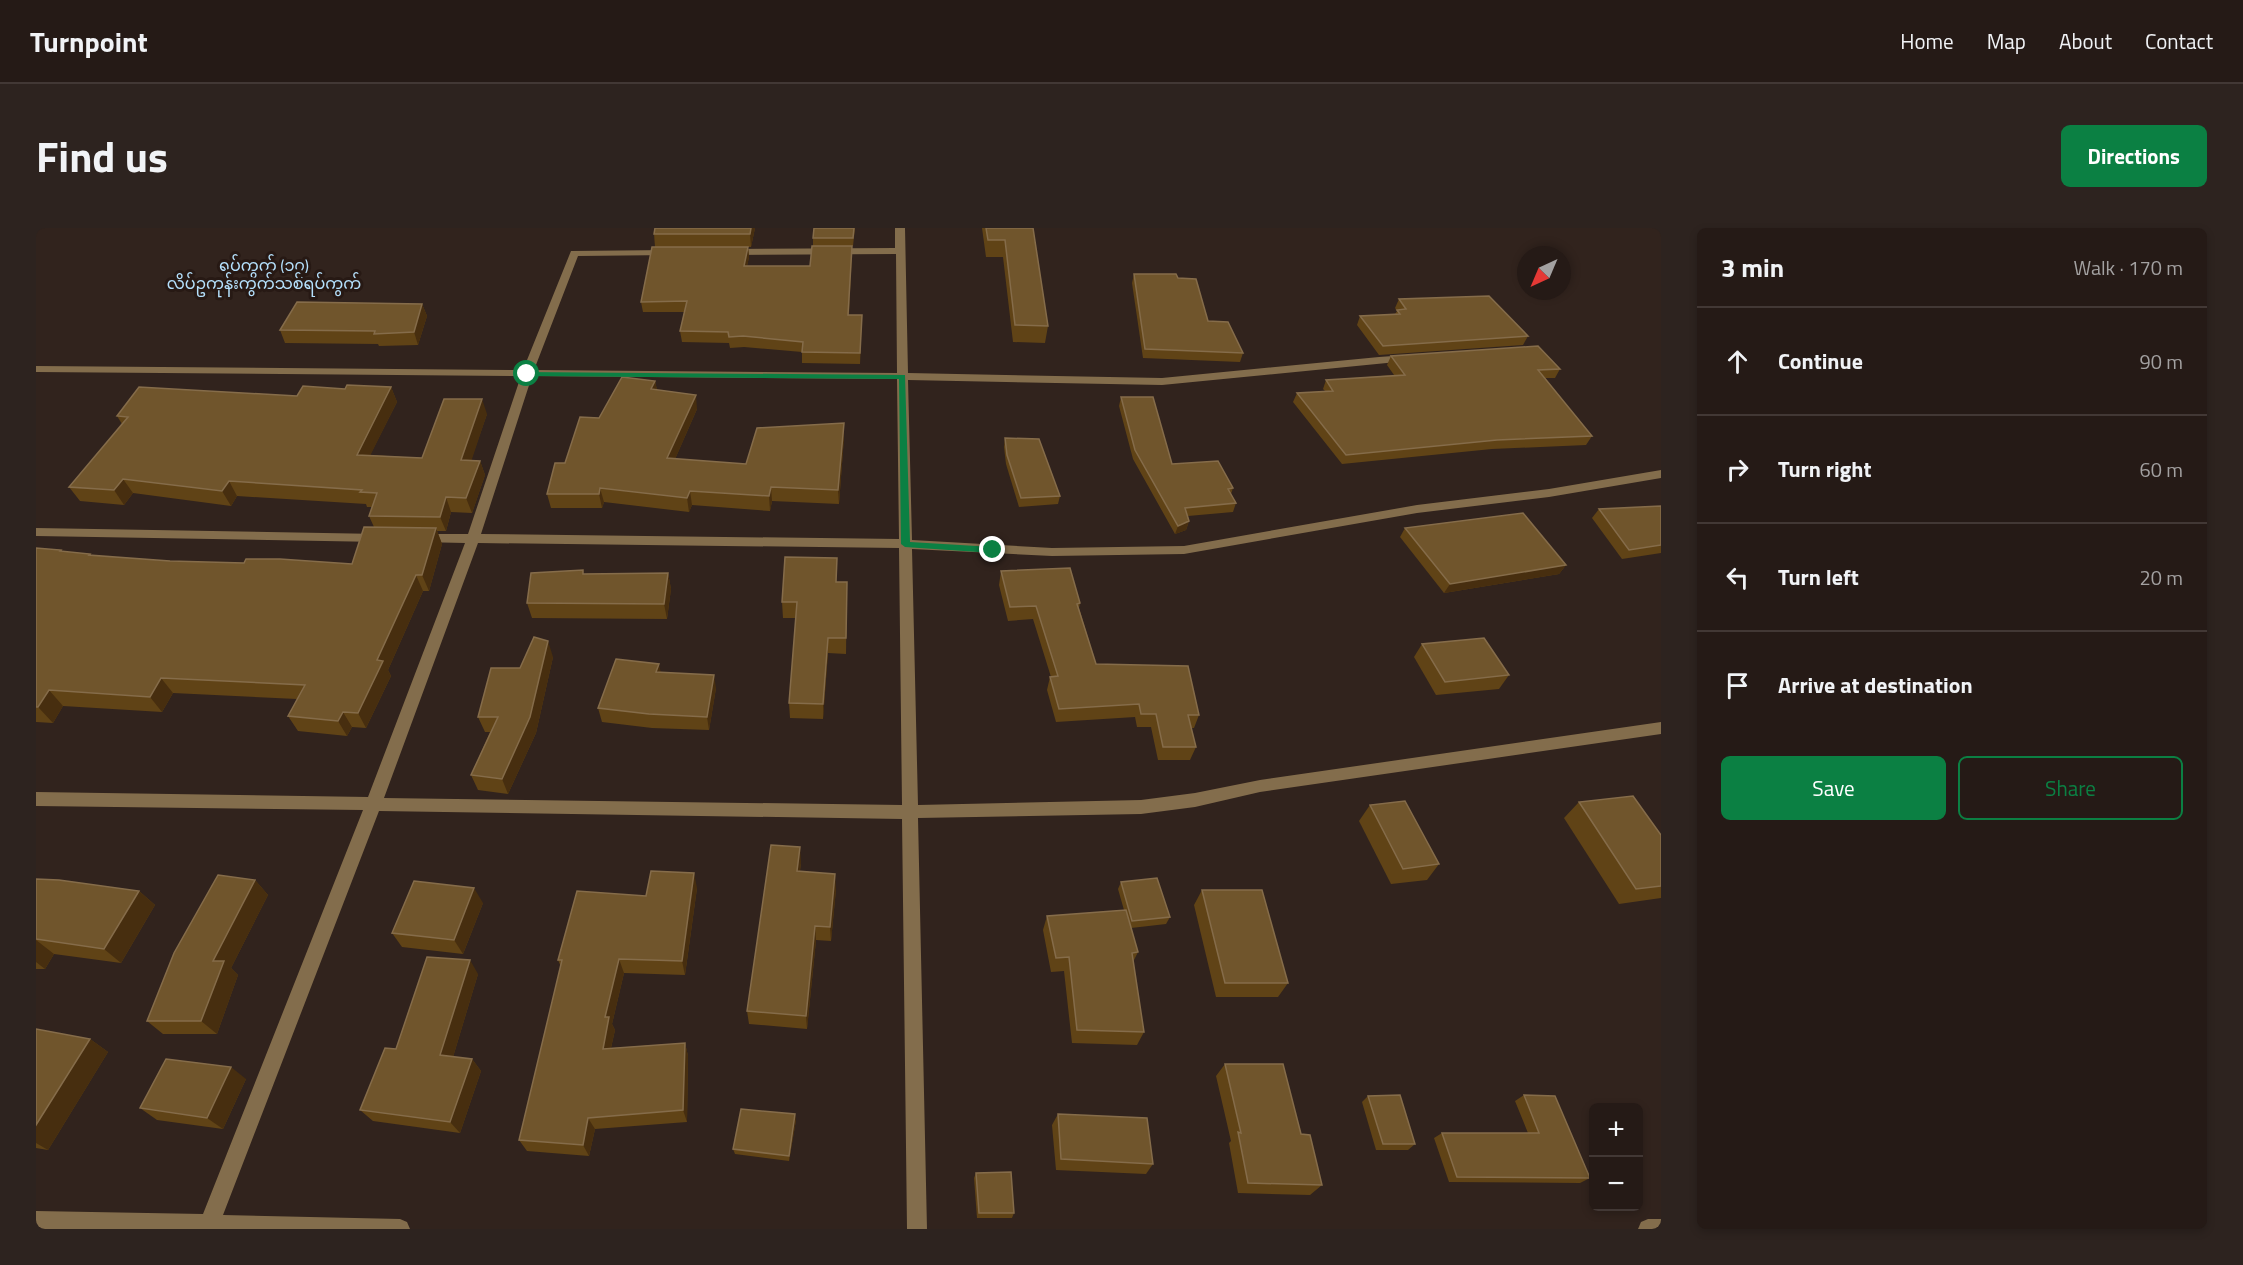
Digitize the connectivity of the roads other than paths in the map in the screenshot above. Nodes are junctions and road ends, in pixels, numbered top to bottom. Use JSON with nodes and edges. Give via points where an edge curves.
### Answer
{"nodes":[{"id":1,"x":900,"y":228,"type":"edge"},
{"id":2,"x":900,"y":251,"type":"junction"},
{"id":3,"x":679,"y":252,"type":"edge"},
{"id":4,"x":714,"y":252,"type":"edge"},
{"id":5,"x":1422,"y":357,"type":"edge"},
{"id":6,"x":36,"y":369,"type":"edge"},
{"id":7,"x":527,"y":374,"type":"junction"},
{"id":8,"x":902,"y":377,"type":"junction"},
{"id":9,"x":1661,"y":474,"type":"edge"},
{"id":10,"x":36,"y":532,"type":"edge"},
{"id":11,"x":472,"y":539,"type":"junction"},
{"id":12,"x":905,"y":544,"type":"junction"},
{"id":13,"x":1661,"y":728,"type":"edge"},
{"id":14,"x":36,"y":799,"type":"edge"},
{"id":15,"x":374,"y":805,"type":"junction"},
{"id":16,"x":909,"y":812,"type":"junction"},
{"id":17,"x":36,"y":1221,"type":"edge"},
{"id":18,"x":208,"y":1227,"type":"edge"},
{"id":19,"x":400,"y":1229,"type":"edge"},
{"id":20,"x":916,"y":1229,"type":"edge"},
{"id":21,"x":1648,"y":1229,"type":"edge"},
{"id":22,"x":1661,"y":1229,"type":"edge"}],
"edges":[{"from":1,"to":2,"type":"street"},
{"from":2,"to":4,"type":"street"},
{"from":2,"to":8,"type":"street"},
{"from":3,"to":7,"type":"street","via":[[574,253]]},
{"from":5,"to":8,"type":"street","via":[[1183,381]]},
{"from":6,"to":7,"type":"street"},
{"from":7,"to":8,"type":"street"},
{"from":7,"to":11,"type":"street"},
{"from":8,"to":12,"type":"street"},
{"from":9,"to":12,"type":"street","via":[[1416,509],[1184,549],[1052,552]]},
{"from":10,"to":11,"type":"street"},
{"from":11,"to":12,"type":"street"},
{"from":11,"to":15,"type":"street"},
{"from":12,"to":16,"type":"street"},
{"from":13,"to":16,"type":"street","via":[[1141,807]]},
{"from":14,"to":15,"type":"street"},
{"from":15,"to":16,"type":"street"},
{"from":15,"to":18,"type":"street"},
{"from":16,"to":20,"type":"street"},
{"from":17,"to":18,"type":"street"},
{"from":18,"to":19,"type":"street"},
{"from":21,"to":22,"type":"street"}]}
